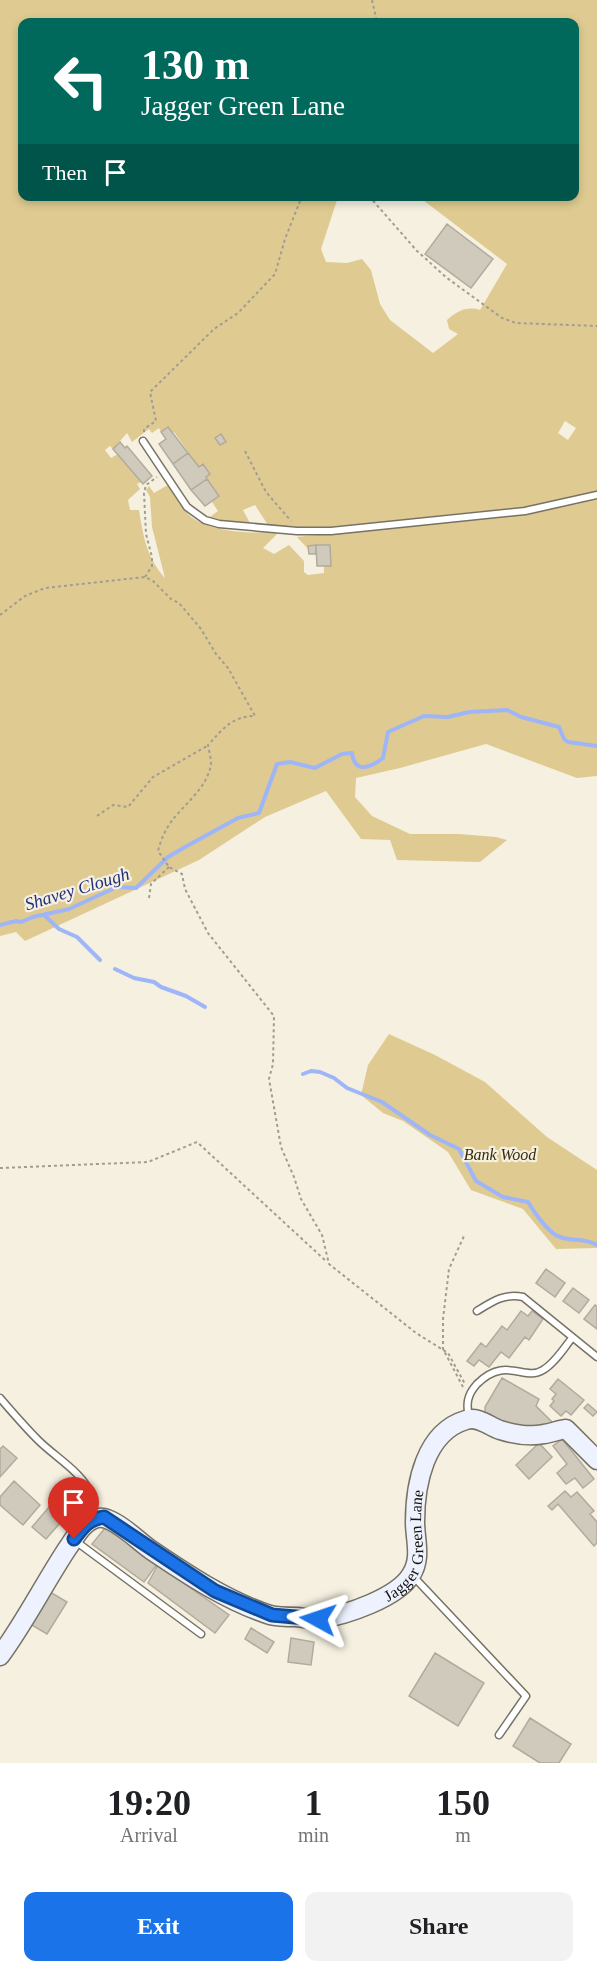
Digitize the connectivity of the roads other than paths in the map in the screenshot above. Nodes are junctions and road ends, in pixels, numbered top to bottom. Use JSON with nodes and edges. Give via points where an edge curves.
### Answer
{"nodes":[{"id":1,"x":143,"y":441,"type":"road end"},
{"id":2,"x":597,"y":495,"type":"edge"},
{"id":3,"x":477,"y":1311,"type":"dead end"},
{"id":4,"x":572,"y":1338,"type":"junction"},
{"id":5,"x":597,"y":1357,"type":"edge"},
{"id":6,"x":0,"y":1398,"type":"edge"},
{"id":7,"x":469,"y":1419,"type":"junction"},
{"id":8,"x":597,"y":1460,"type":"edge"},
{"id":9,"x":94,"y":1518,"type":"junction"},
{"id":10,"x":74,"y":1539,"type":"junction"},
{"id":11,"x":411,"y":1575,"type":"junction"},
{"id":12,"x":201,"y":1634,"type":"dead end"},
{"id":13,"x":0,"y":1656,"type":"edge"},
{"id":14,"x":499,"y":1735,"type":"dead end"}],
"edges":[{"from":1,"to":2,"type":"lane","via":[[187,507],[205,520],[219,524],[331,531],[525,511]]},
{"from":3,"to":4,"type":"lane","via":[[511,1294],[523,1298]]},
{"from":4,"to":5,"type":"lane"},
{"from":4,"to":7,"type":"lane","via":[[543,1371],[507,1369],[485,1376],[466,1403]]},
{"from":6,"to":9,"type":"lane","via":[[84,1483],[93,1501]]},
{"from":7,"to":8,"type":"street","via":[[525,1435],[566,1429]]},
{"from":7,"to":11,"type":"street","name":"Jagger Green Lane","via":[[455,1424],[438,1438],[427,1455],[415,1521],[418,1556]]},
{"from":9,"to":10,"type":"street"},
{"from":9,"to":11,"type":"street","name":"Jagger Green Lane","via":[[104,1517],[114,1523],[215,1591],[272,1615],[318,1619],[371,1605],[394,1592]]},
{"from":10,"to":12,"type":"lane"},
{"from":10,"to":13,"type":"street"},
{"from":11,"to":14,"type":"lane","via":[[526,1695]]}]}
